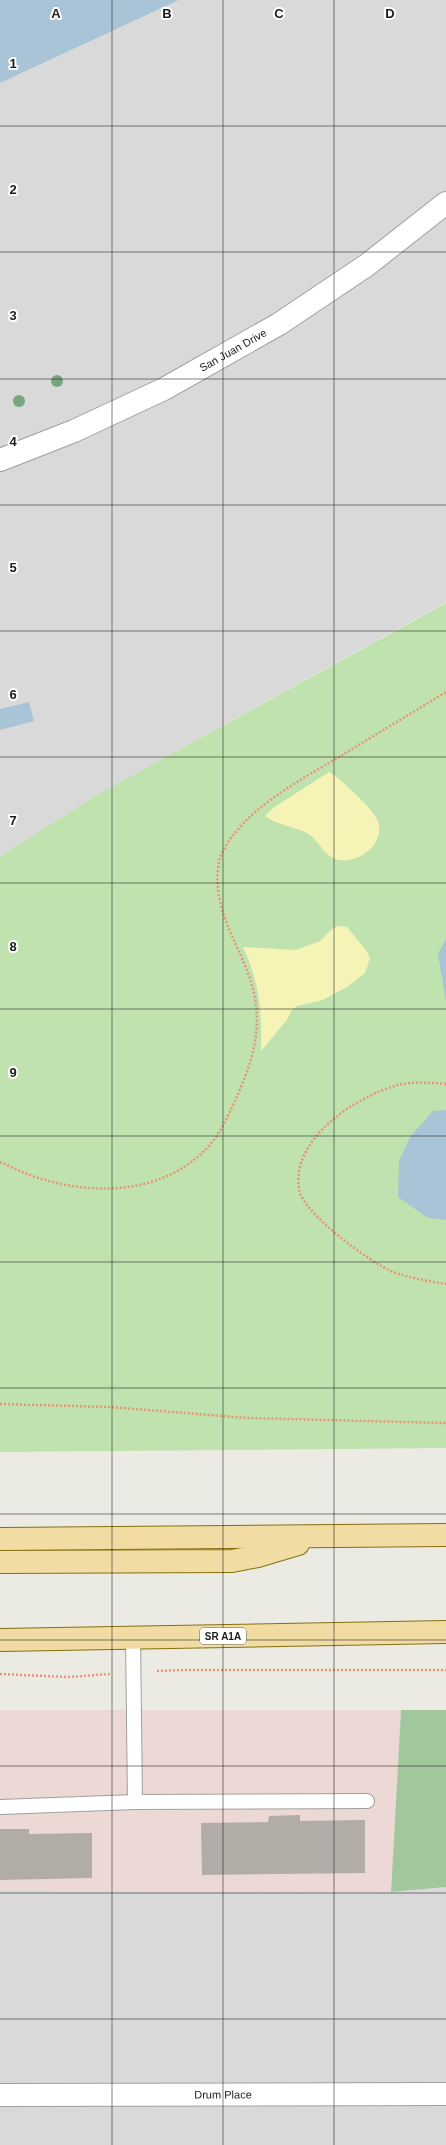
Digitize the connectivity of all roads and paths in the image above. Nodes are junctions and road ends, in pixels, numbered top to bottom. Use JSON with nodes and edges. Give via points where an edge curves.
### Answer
{"nodes":[{"id":1,"x":446,"y":203,"type":"edge"},
{"id":2,"x":0,"y":460,"type":"edge"},
{"id":3,"x":446,"y":692,"type":"edge"},
{"id":4,"x":446,"y":1084,"type":"edge"},
{"id":5,"x":0,"y":1162,"type":"edge"},
{"id":6,"x":446,"y":1284,"type":"edge"},
{"id":7,"x":0,"y":1404,"type":"edge"},
{"id":8,"x":446,"y":1423,"type":"edge"},
{"id":9,"x":446,"y":1535,"type":"edge"},
{"id":10,"x":322,"y":1537,"type":"junction"},
{"id":11,"x":0,"y":1539,"type":"edge"},
{"id":12,"x":0,"y":1562,"type":"edge"},
{"id":13,"x":446,"y":1632,"type":"edge"},
{"id":14,"x":133,"y":1638,"type":"junction"},
{"id":15,"x":0,"y":1640,"type":"edge"},
{"id":16,"x":446,"y":1670,"type":"edge"},
{"id":17,"x":132,"y":1673,"type":"junction"},
{"id":18,"x":0,"y":1674,"type":"edge"},
{"id":19,"x":367,"y":1801,"type":"dead end"},
{"id":20,"x":134,"y":1802,"type":"junction"},
{"id":21,"x":0,"y":1807,"type":"edge"},
{"id":22,"x":446,"y":2094,"type":"edge"},
{"id":23,"x":0,"y":2095,"type":"edge"}],
"edges":[{"from":1,"to":2,"type":"street","name":"San Juan Drive","via":[[367,265],[273,327],[164,389],[74,431]]},
{"from":3,"to":5,"type":"path","via":[[284,790],[235,830],[220,855],[217,883],[222,909],[249,974],[256,1004],[258,1034],[248,1071],[227,1119],[207,1148],[184,1167],[149,1184],[118,1189],[81,1188],[41,1179]]},
{"from":4,"to":6,"type":"path","via":[[424,1082],[398,1085],[354,1105],[330,1122],[308,1146],[298,1176],[299,1190],[304,1203],[320,1220],[376,1264],[416,1279]]},
{"from":7,"to":8,"type":"path","via":[[110,1407],[247,1418]]},
{"from":9,"to":10,"type":"main road"},
{"from":10,"to":11,"type":"main road"},
{"from":10,"to":12,"type":"main road","via":[[232,1561]]},
{"from":13,"to":14,"type":"main road","number":"SR A1A"},
{"from":14,"to":15,"type":"main road","number":"SR A1A"},
{"from":14,"to":17,"type":"lane"},
{"from":16,"to":17,"type":"path","via":[[180,1670]]},
{"from":17,"to":18,"type":"path","via":[[68,1677]]},
{"from":17,"to":20,"type":"lane"},
{"from":19,"to":20,"type":"lane"},
{"from":20,"to":21,"type":"lane"},
{"from":22,"to":23,"type":"street","name":"Drum Place"}]}
